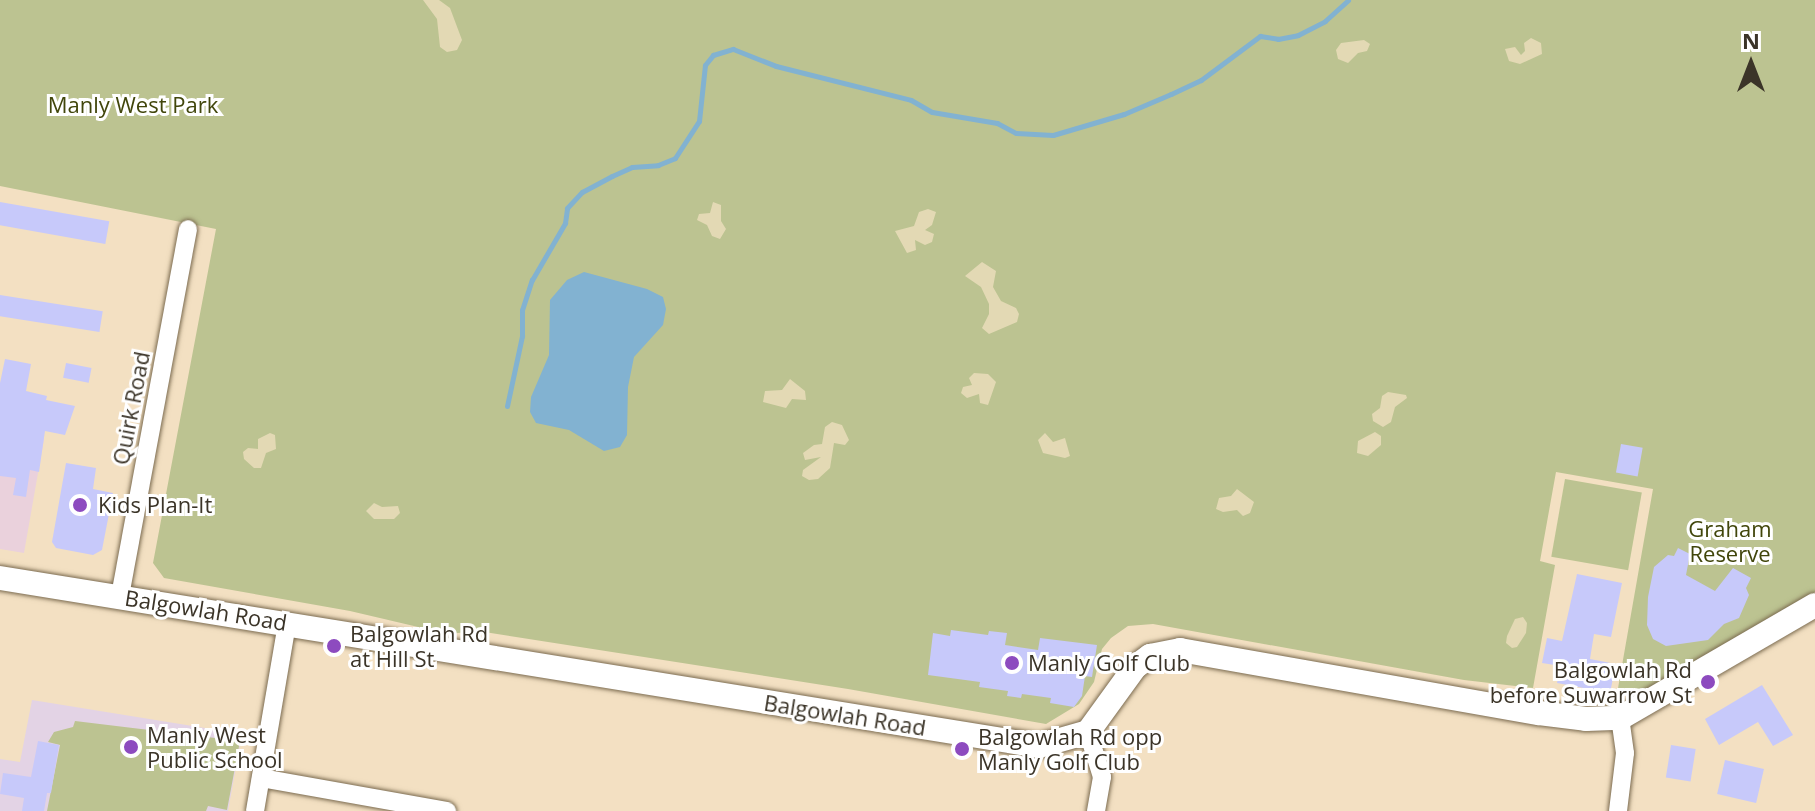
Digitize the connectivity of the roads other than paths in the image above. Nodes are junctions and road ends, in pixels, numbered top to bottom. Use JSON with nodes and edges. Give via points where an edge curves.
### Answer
{"nodes":[{"id":1,"x":188,"y":229,"type":"dead end"},
{"id":2,"x":0,"y":578,"type":"edge"},
{"id":3,"x":120,"y":596,"type":"junction"},
{"id":4,"x":1815,"y":605,"type":"edge"},
{"id":5,"x":287,"y":624,"type":"junction"},
{"id":6,"x":1620,"y":718,"type":"junction"},
{"id":7,"x":1088,"y":732,"type":"junction"},
{"id":8,"x":261,"y":778,"type":"junction"},
{"id":9,"x":255,"y":811,"type":"edge"},
{"id":10,"x":447,"y":811,"type":"edge"},
{"id":11,"x":1096,"y":811,"type":"edge"},
{"id":12,"x":1618,"y":811,"type":"edge"}],
"edges":[{"from":1,"to":3,"type":"street","name":"Quirk Road"},
{"from":2,"to":3,"type":"street","name":"Balgowlah Road"},
{"from":3,"to":5,"type":"street","name":"Balgowlah Road"},
{"from":4,"to":6,"type":"street"},
{"from":5,"to":7,"type":"street","name":"Balgowlah Road","via":[[1027,745],[1051,744]]},
{"from":5,"to":8,"type":"street"},
{"from":6,"to":7,"type":"street","via":[[1539,713],[1180,650],[1150,656],[1135,667]]},
{"from":6,"to":12,"type":"street","via":[[1625,753]]},
{"from":7,"to":11,"type":"street","via":[[1102,777]]},
{"from":8,"to":9,"type":"street"},
{"from":8,"to":10,"type":"street"}]}
